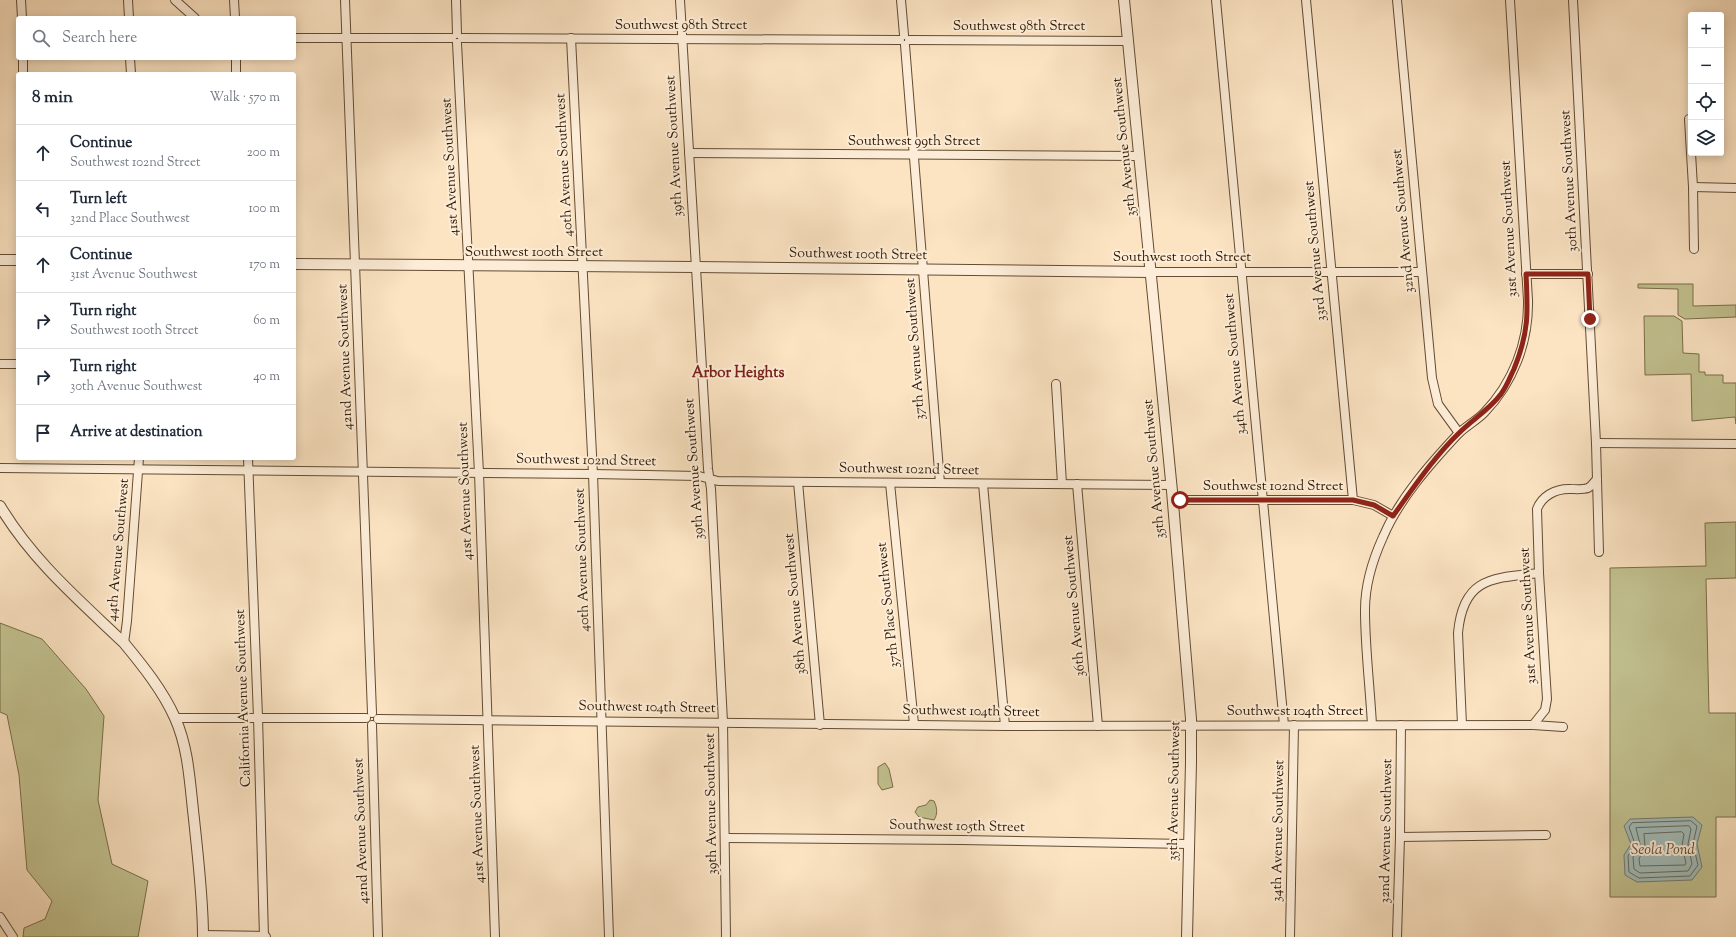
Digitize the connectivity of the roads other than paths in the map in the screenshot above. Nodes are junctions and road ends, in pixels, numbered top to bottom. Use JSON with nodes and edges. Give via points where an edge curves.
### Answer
{"nodes":[{"id":1,"x":21,"y":0,"type":"edge"},
{"id":2,"x":128,"y":0,"type":"edge"},
{"id":3,"x":175,"y":0,"type":"edge"},
{"id":4,"x":234,"y":0,"type":"edge"},
{"id":5,"x":344,"y":0,"type":"edge"},
{"id":6,"x":456,"y":0,"type":"edge"},
{"id":7,"x":680,"y":0,"type":"edge"},
{"id":8,"x":901,"y":0,"type":"edge"},
{"id":9,"x":1124,"y":0,"type":"edge"},
{"id":10,"x":1216,"y":0,"type":"edge"},
{"id":11,"x":1306,"y":0,"type":"edge"},
{"id":12,"x":1397,"y":0,"type":"edge"},
{"id":13,"x":1510,"y":0,"type":"edge"},
{"id":14,"x":1572,"y":0,"type":"edge"},
{"id":15,"x":22,"y":16,"type":"edge"},
{"id":16,"x":129,"y":16,"type":"edge"},
{"id":17,"x":194,"y":16,"type":"edge"},
{"id":18,"x":234,"y":16,"type":"edge"},
{"id":19,"x":296,"y":38,"type":"edge"},
{"id":20,"x":346,"y":38,"type":"junction"},
{"id":21,"x":571,"y":38,"type":"junction"},
{"id":22,"x":457,"y":39,"type":"junction"},
{"id":23,"x":683,"y":39,"type":"junction"},
{"id":24,"x":904,"y":40,"type":"junction"},
{"id":25,"x":1128,"y":41,"type":"junction"},
{"id":26,"x":23,"y":60,"type":"edge"},
{"id":27,"x":130,"y":60,"type":"edge"},
{"id":28,"x":236,"y":60,"type":"edge"},
{"id":29,"x":23,"y":72,"type":"edge"},
{"id":30,"x":131,"y":72,"type":"edge"},
{"id":31,"x":236,"y":72,"type":"edge"},
{"id":32,"x":1689,"y":120,"type":"edge"},
{"id":33,"x":688,"y":153,"type":"junction"},
{"id":34,"x":914,"y":155,"type":"junction"},
{"id":35,"x":1139,"y":156,"type":"junction"},
{"id":36,"x":1693,"y":187,"type":"junction"},
{"id":37,"x":1736,"y":188,"type":"edge"},
{"id":38,"x":1694,"y":249,"type":"dead end"},
{"id":39,"x":0,"y":260,"type":"edge"},
{"id":40,"x":16,"y":260,"type":"edge"},
{"id":41,"x":296,"y":264,"type":"edge"},
{"id":42,"x":355,"y":266,"type":"junction"},
{"id":43,"x":469,"y":266,"type":"junction"},
{"id":44,"x":583,"y":267,"type":"junction"},
{"id":45,"x":695,"y":267,"type":"junction"},
{"id":46,"x":923,"y":270,"type":"junction"},
{"id":47,"x":1151,"y":272,"type":"junction"},
{"id":48,"x":1240,"y":272,"type":"junction"},
{"id":49,"x":1421,"y":272,"type":"junction"},
{"id":50,"x":1331,"y":273,"type":"junction"},
{"id":51,"x":1526,"y":274,"type":"junction"},
{"id":52,"x":1588,"y":274,"type":"junction"},
{"id":53,"x":0,"y":364,"type":"edge"},
{"id":54,"x":16,"y":364,"type":"edge"},
{"id":55,"x":1056,"y":384,"type":"dead end"},
{"id":56,"x":1459,"y":433,"type":"junction"},
{"id":57,"x":1596,"y":443,"type":"junction"},
{"id":58,"x":1736,"y":444,"type":"edge"},
{"id":59,"x":139,"y":460,"type":"edge"},
{"id":60,"x":248,"y":460,"type":"edge"},
{"id":61,"x":0,"y":468,"type":"edge"},
{"id":62,"x":139,"y":469,"type":"junction"},
{"id":63,"x":248,"y":470,"type":"junction"},
{"id":64,"x":363,"y":472,"type":"junction"},
{"id":65,"x":479,"y":473,"type":"junction"},
{"id":66,"x":593,"y":474,"type":"junction"},
{"id":67,"x":709,"y":479,"type":"junction"},
{"id":68,"x":1597,"y":479,"type":"junction"},
{"id":69,"x":798,"y":482,"type":"junction"},
{"id":70,"x":890,"y":483,"type":"junction"},
{"id":71,"x":940,"y":483,"type":"junction"},
{"id":72,"x":983,"y":484,"type":"junction"},
{"id":73,"x":1062,"y":484,"type":"junction"},
{"id":74,"x":1077,"y":484,"type":"junction"},
{"id":75,"x":1171,"y":485,"type":"junction"},
{"id":76,"x":1173,"y":500,"type":"junction"},
{"id":77,"x":1353,"y":500,"type":"junction"},
{"id":78,"x":1262,"y":501,"type":"junction"},
{"id":79,"x":0,"y":506,"type":"edge"},
{"id":80,"x":1393,"y":516,"type":"junction"},
{"id":81,"x":1599,"y":552,"type":"dead end"},
{"id":82,"x":1539,"y":573,"type":"junction"},
{"id":83,"x":124,"y":643,"type":"junction"},
{"id":84,"x":258,"y":717,"type":"junction"},
{"id":85,"x":175,"y":718,"type":"junction"},
{"id":86,"x":372,"y":719,"type":"junction"},
{"id":87,"x":487,"y":720,"type":"junction"},
{"id":88,"x":602,"y":721,"type":"junction"},
{"id":89,"x":724,"y":722,"type":"junction"},
{"id":90,"x":820,"y":724,"type":"junction"},
{"id":91,"x":914,"y":724,"type":"junction"},
{"id":92,"x":1284,"y":725,"type":"junction"},
{"id":93,"x":1294,"y":725,"type":"junction"},
{"id":94,"x":1372,"y":725,"type":"junction"},
{"id":95,"x":1401,"y":725,"type":"junction"},
{"id":96,"x":1462,"y":725,"type":"junction"},
{"id":97,"x":1533,"y":725,"type":"junction"},
{"id":98,"x":1005,"y":726,"type":"junction"},
{"id":99,"x":1098,"y":726,"type":"junction"},
{"id":100,"x":1191,"y":726,"type":"junction"},
{"id":101,"x":1563,"y":728,"type":"dead end"},
{"id":102,"x":1546,"y":835,"type":"dead end"},
{"id":103,"x":1400,"y":837,"type":"junction"},
{"id":104,"x":725,"y":838,"type":"junction"},
{"id":105,"x":1188,"y":844,"type":"junction"},
{"id":106,"x":0,"y":916,"type":"edge"},
{"id":107,"x":203,"y":936,"type":"edge"},
{"id":108,"x":13,"y":937,"type":"edge"},
{"id":109,"x":265,"y":937,"type":"edge"},
{"id":110,"x":378,"y":937,"type":"edge"},
{"id":111,"x":495,"y":937,"type":"edge"},
{"id":112,"x":609,"y":937,"type":"edge"},
{"id":113,"x":726,"y":937,"type":"edge"},
{"id":114,"x":1187,"y":937,"type":"edge"},
{"id":115,"x":1290,"y":937,"type":"edge"},
{"id":116,"x":1397,"y":937,"type":"edge"}],
"edges":[{"from":1,"to":15,"type":"street"},
{"from":2,"to":16,"type":"street"},
{"from":3,"to":17,"type":"street"},
{"from":4,"to":18,"type":"street"},
{"from":5,"to":20,"type":"street","name":"42nd Avenue Southwest"},
{"from":6,"to":22,"type":"street","name":"41st Avenue Southwest"},
{"from":7,"to":23,"type":"street","name":"39th Avenue Southwest"},
{"from":8,"to":24,"type":"street","name":"37th Avenue Southwest"},
{"from":9,"to":25,"type":"street","name":"35th Avenue Southwest"},
{"from":10,"to":48,"type":"street","name":"34th Avenue Southwest"},
{"from":11,"to":50,"type":"street","name":"33rd Avenue Southwest"},
{"from":12,"to":49,"type":"street","name":"32nd Avenue Southwest"},
{"from":13,"to":51,"type":"street","name":"31st Avenue Southwest"},
{"from":14,"to":52,"type":"street","name":"30th Avenue Southwest"},
{"from":19,"to":20,"type":"street","name":"Southwest 98th Street"},
{"from":20,"to":22,"type":"street","name":"Southwest 98th Street"},
{"from":20,"to":42,"type":"street","name":"42nd Avenue Southwest"},
{"from":21,"to":22,"type":"street","name":"Southwest 98th Street"},
{"from":21,"to":23,"type":"street","name":"Southwest 98th Street"},
{"from":21,"to":44,"type":"street","name":"40th Avenue Southwest"},
{"from":22,"to":43,"type":"street","name":"41st Avenue Southwest"},
{"from":23,"to":24,"type":"street","name":"Southwest 98th Street"},
{"from":23,"to":33,"type":"street","name":"39th Avenue Southwest"},
{"from":24,"to":25,"type":"street","name":"Southwest 98th Street"},
{"from":24,"to":34,"type":"street","name":"37th Avenue Southwest"},
{"from":25,"to":35,"type":"street","name":"35th Avenue Southwest"},
{"from":26,"to":29,"type":"street"},
{"from":27,"to":30,"type":"street"},
{"from":28,"to":31,"type":"street"},
{"from":32,"to":36,"type":"street"},
{"from":33,"to":34,"type":"street","name":"Southwest 99th Street"},
{"from":33,"to":45,"type":"street","name":"39th Avenue Southwest"},
{"from":34,"to":35,"type":"street","name":"Southwest 99th Street"},
{"from":34,"to":46,"type":"street","name":"37th Avenue Southwest"},
{"from":35,"to":47,"type":"street","name":"35th Avenue Southwest"},
{"from":36,"to":37,"type":"street"},
{"from":36,"to":38,"type":"street"},
{"from":39,"to":40,"type":"street"},
{"from":41,"to":42,"type":"street","name":"Southwest 100th Street"},
{"from":42,"to":43,"type":"street","name":"Southwest 100th Street"},
{"from":42,"to":64,"type":"street","name":"42nd Avenue Southwest"},
{"from":43,"to":44,"type":"street","name":"Southwest 100th Street"},
{"from":43,"to":65,"type":"street","name":"41st Avenue Southwest"},
{"from":44,"to":45,"type":"street","name":"Southwest 100th Street"},
{"from":44,"to":66,"type":"street","name":"40th Avenue Southwest"},
{"from":45,"to":46,"type":"street","name":"Southwest 100th Street"},
{"from":45,"to":67,"type":"street","name":"39th Avenue Southwest"},
{"from":46,"to":47,"type":"street","name":"Southwest 100th Street"},
{"from":46,"to":71,"type":"street","name":"37th Avenue Southwest"},
{"from":47,"to":48,"type":"street","name":"Southwest 100th Street"},
{"from":47,"to":75,"type":"street","name":"35th Avenue Southwest"},
{"from":48,"to":50,"type":"street","name":"Southwest 100th Street"},
{"from":48,"to":78,"type":"street","name":"34th Avenue Southwest"},
{"from":49,"to":50,"type":"street","name":"Southwest 100th Street"},
{"from":49,"to":56,"type":"street","name":"32nd Avenue Southwest","via":[[1434,394],[1438,404]]},
{"from":50,"to":77,"type":"street","name":"33rd Avenue Southwest"},
{"from":51,"to":52,"type":"street"},
{"from":51,"to":56,"type":"street","name":"31st Avenue Southwest","via":[[1527,329],[1515,365],[1502,393]]},
{"from":52,"to":57,"type":"street","name":"30th Avenue Southwest"},
{"from":53,"to":54,"type":"street"},
{"from":55,"to":73,"type":"street"},
{"from":56,"to":80,"type":"street","name":"31st Avenue Southwest","via":[[1424,472]]},
{"from":57,"to":58,"type":"street"},
{"from":57,"to":68,"type":"street","name":"30th Avenue Southwest"},
{"from":59,"to":62,"type":"street","name":"44th Avenue Southwest"},
{"from":60,"to":63,"type":"street","name":"California Avenue Southwest"},
{"from":61,"to":62,"type":"street","name":"Southwest 102nd Street"},
{"from":62,"to":63,"type":"street","name":"Southwest 102nd Street"},
{"from":62,"to":83,"type":"street","name":"44th Avenue Southwest","via":[[128,621]]},
{"from":63,"to":64,"type":"street","name":"Southwest 102nd Street"},
{"from":63,"to":84,"type":"street","name":"California Avenue Southwest"},
{"from":64,"to":65,"type":"street","name":"Southwest 102nd Street"},
{"from":64,"to":86,"type":"street","name":"42nd Avenue Southwest"},
{"from":65,"to":66,"type":"street","name":"Southwest 102nd Street"},
{"from":65,"to":87,"type":"street","name":"41st Avenue Southwest"},
{"from":66,"to":67,"type":"street","name":"Southwest 102nd Street","via":[[699,476]]},
{"from":66,"to":88,"type":"street","name":"40th Avenue Southwest"},
{"from":67,"to":69,"type":"street","name":"Southwest 102nd Street"},
{"from":67,"to":89,"type":"street","name":"39th Avenue Southwest"},
{"from":68,"to":81,"type":"street","name":"30th Avenue Southwest"},
{"from":68,"to":82,"type":"street","name":"31st Avenue Southwest","via":[[1584,489],[1565,489],[1552,493],[1540,501],[1537,516]]},
{"from":69,"to":70,"type":"street","name":"Southwest 102nd Street"},
{"from":69,"to":90,"type":"street","name":"38th Avenue Southwest"},
{"from":70,"to":71,"type":"street","name":"Southwest 102nd Street"},
{"from":70,"to":91,"type":"street","name":"37th Place Southwest"},
{"from":71,"to":72,"type":"street","name":"Southwest 102nd Street"},
{"from":72,"to":73,"type":"street","name":"Southwest 102nd Street"},
{"from":72,"to":98,"type":"street"},
{"from":73,"to":74,"type":"street","name":"Southwest 102nd Street"},
{"from":74,"to":75,"type":"street","name":"Southwest 102nd Street"},
{"from":74,"to":99,"type":"street","name":"36th Avenue Southwest"},
{"from":75,"to":76,"type":"street","name":"35th Avenue Southwest"},
{"from":76,"to":78,"type":"street","name":"Southwest 102nd Street"},
{"from":76,"to":100,"type":"street","name":"35th Avenue Southwest"},
{"from":77,"to":78,"type":"street","name":"Southwest 102nd Street"},
{"from":77,"to":80,"type":"street","name":"Southwest 102nd Street","via":[[1374,505]]},
{"from":78,"to":92,"type":"street","name":"34th Avenue Southwest"},
{"from":79,"to":83,"type":"street","via":[[12,526],[42,563]]},
{"from":80,"to":94,"type":"street","via":[[1375,557],[1368,582],[1365,609]]},
{"from":82,"to":96,"type":"street","via":[[1487,581],[1472,593],[1464,606],[1458,633]]},
{"from":82,"to":97,"type":"street","name":"31st Avenue Southwest","via":[[1547,699],[1545,710]]},
{"from":83,"to":85,"type":"street","via":[[151,679]]},
{"from":84,"to":85,"type":"street","name":"Southwest 104th Street"},
{"from":84,"to":86,"type":"street","name":"Southwest 104th Street"},
{"from":84,"to":109,"type":"street","name":"California Avenue Southwest"},
{"from":85,"to":107,"type":"street","via":[[190,782]]},
{"from":86,"to":87,"type":"street","name":"Southwest 104th Street"},
{"from":86,"to":110,"type":"street","name":"42nd Avenue Southwest"},
{"from":87,"to":88,"type":"street","name":"Southwest 104th Street"},
{"from":87,"to":111,"type":"street","name":"41st Avenue Southwest"},
{"from":88,"to":89,"type":"street","name":"Southwest 104th Street"},
{"from":88,"to":112,"type":"street","name":"40th Avenue Southwest"},
{"from":89,"to":90,"type":"street","name":"Southwest 104th Street"},
{"from":89,"to":104,"type":"street","name":"39th Avenue Southwest"},
{"from":90,"to":91,"type":"street","name":"Southwest 104th Street"},
{"from":91,"to":98,"type":"street","name":"Southwest 104th Street"},
{"from":92,"to":93,"type":"street","name":"Southwest 104th Street"},
{"from":92,"to":100,"type":"street","name":"Southwest 104th Street"},
{"from":93,"to":94,"type":"street","name":"Southwest 104th Street"},
{"from":93,"to":115,"type":"street","name":"34th Avenue Southwest"},
{"from":94,"to":95,"type":"street","name":"Southwest 104th Street"},
{"from":95,"to":96,"type":"street","name":"Southwest 104th Street"},
{"from":95,"to":103,"type":"street","name":"32nd Avenue Southwest"},
{"from":96,"to":97,"type":"street","name":"Southwest 104th Street"},
{"from":97,"to":101,"type":"street","name":"Southwest 104th Street"},
{"from":98,"to":99,"type":"street","name":"Southwest 104th Street"},
{"from":99,"to":100,"type":"street","name":"Southwest 104th Street"},
{"from":100,"to":105,"type":"street","name":"35th Avenue Southwest"},
{"from":102,"to":103,"type":"street"},
{"from":103,"to":116,"type":"street","name":"32nd Avenue Southwest"},
{"from":104,"to":105,"type":"street","name":"Southwest 105th Street"},
{"from":104,"to":113,"type":"street","name":"39th Avenue Southwest"},
{"from":105,"to":114,"type":"street","name":"35th Avenue Southwest"},
{"from":106,"to":108,"type":"street"},
{"from":107,"to":109,"type":"street"}]}
